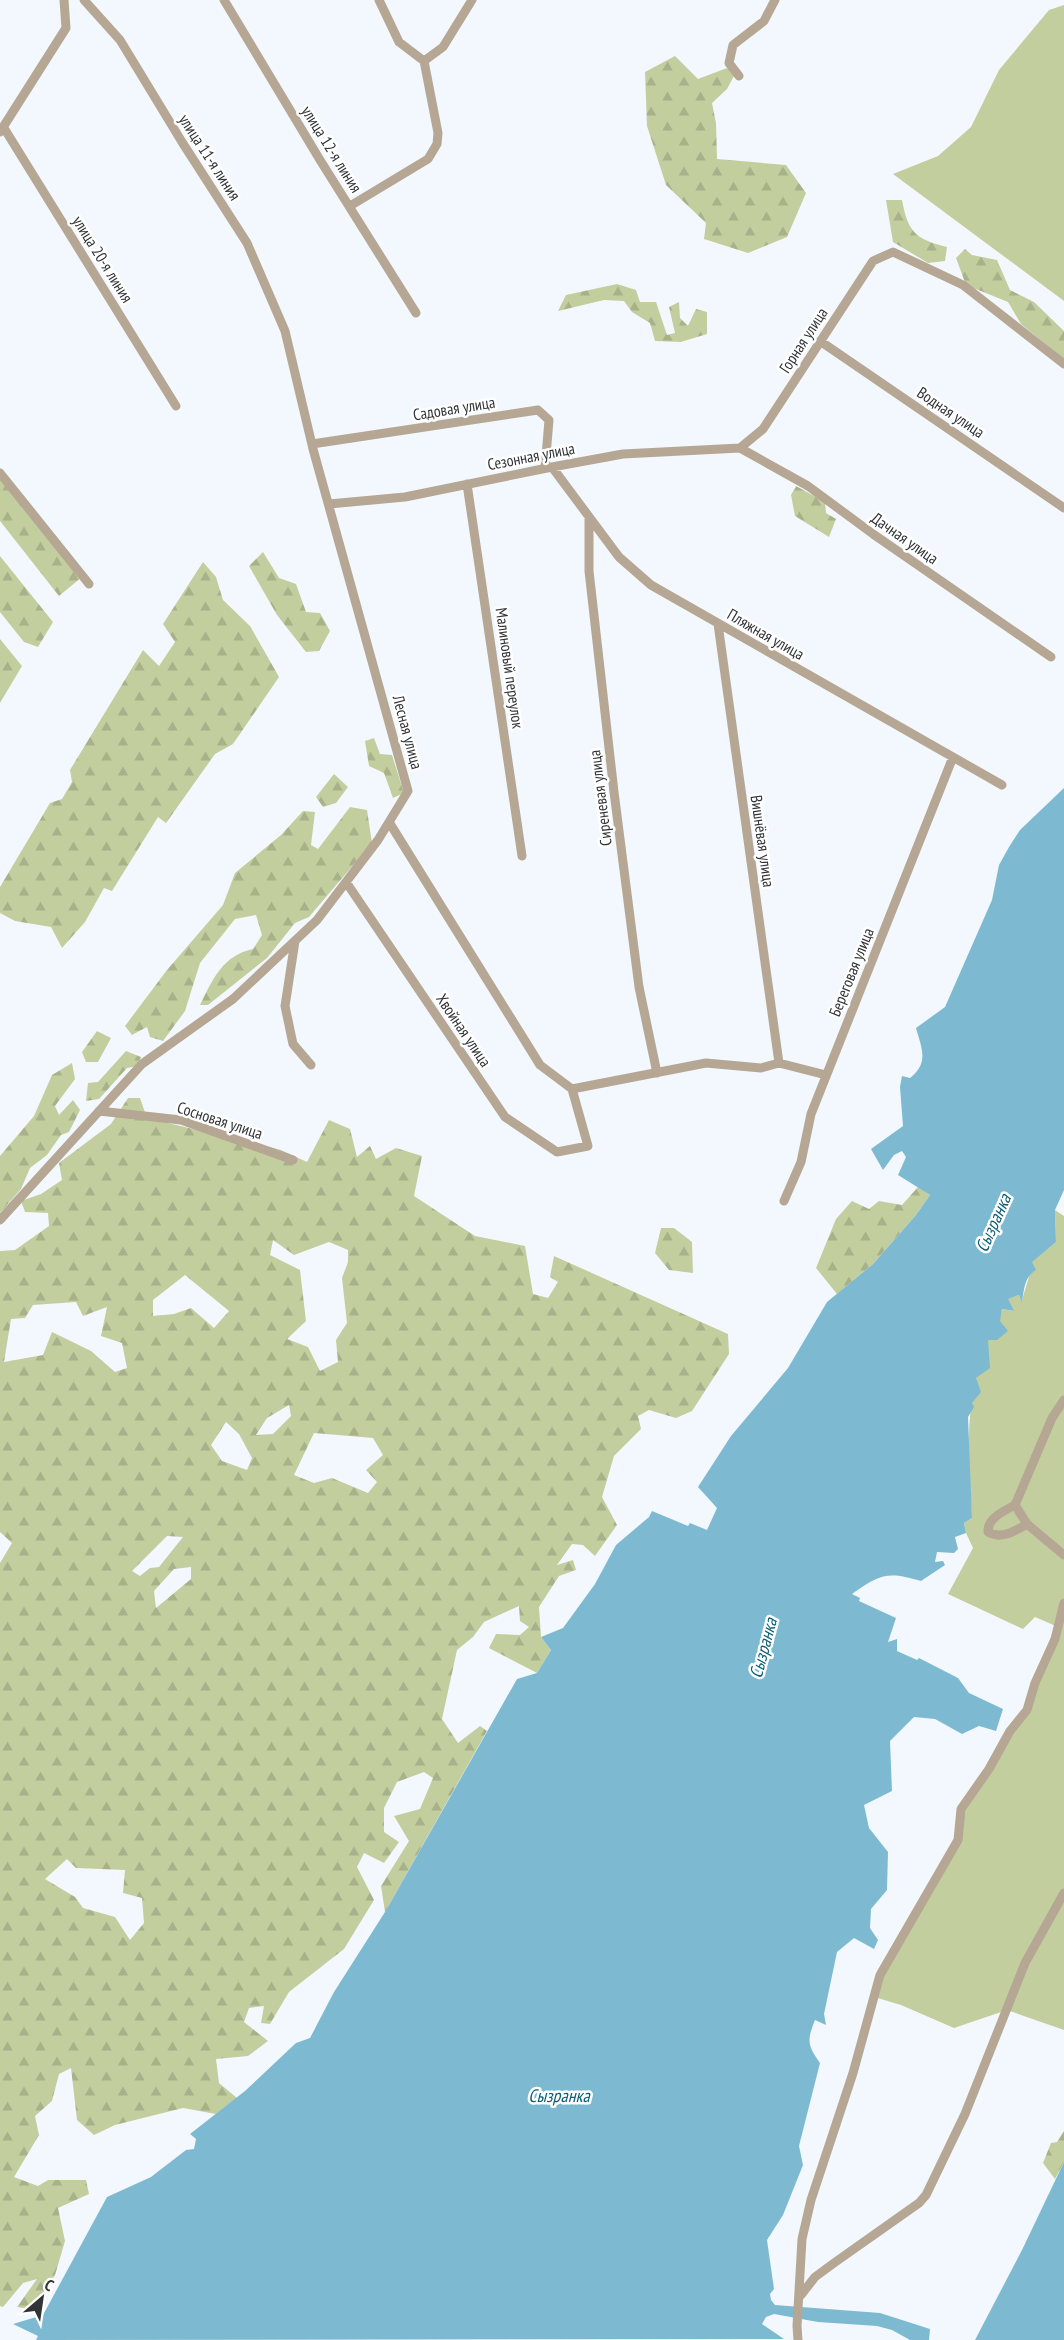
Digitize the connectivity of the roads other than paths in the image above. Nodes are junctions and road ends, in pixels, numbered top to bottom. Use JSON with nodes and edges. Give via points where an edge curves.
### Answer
{"nodes":[{"id":1,"x":64,"y":0,"type":"edge"},
{"id":2,"x":84,"y":0,"type":"edge"},
{"id":3,"x":224,"y":0,"type":"edge"},
{"id":4,"x":379,"y":0,"type":"edge"},
{"id":5,"x":472,"y":0,"type":"edge"},
{"id":6,"x":775,"y":0,"type":"edge"},
{"id":7,"x":424,"y":61,"type":"junction"},
{"id":8,"x":738,"y":76,"type":"dead end"},
{"id":9,"x":2,"y":130,"type":"edge"},
{"id":10,"x":350,"y":206,"type":"junction"},
{"id":11,"x":416,"y":313,"type":"dead end"},
{"id":12,"x":820,"y":341,"type":"junction"},
{"id":13,"x":288,"y":344,"type":"joint"},
{"id":14,"x":1064,"y":364,"type":"edge"},
{"id":15,"x":176,"y":406,"type":"dead end"},
{"id":16,"x":312,"y":444,"type":"junction"},
{"id":17,"x":740,"y":447,"type":"junction"},
{"id":18,"x":549,"y":467,"type":"junction"},
{"id":19,"x":0,"y":473,"type":"edge"},
{"id":20,"x":467,"y":484,"type":"junction"},
{"id":21,"x":329,"y":504,"type":"junction"},
{"id":22,"x":1064,"y":508,"type":"edge"},
{"id":23,"x":589,"y":517,"type":"junction"},
{"id":24,"x":89,"y":584,"type":"dead end"},
{"id":25,"x":718,"y":624,"type":"junction"},
{"id":26,"x":1051,"y":657,"type":"dead end"},
{"id":27,"x":953,"y":757,"type":"junction"},
{"id":28,"x":1002,"y":785,"type":"dead end"},
{"id":29,"x":389,"y":822,"type":"junction"},
{"id":30,"x":522,"y":856,"type":"dead end"},
{"id":31,"x":346,"y":882,"type":"junction"},
{"id":32,"x":295,"y":941,"type":"junction"},
{"id":33,"x":779,"y":1063,"type":"junction"},
{"id":34,"x":311,"y":1065,"type":"dead end"},
{"id":35,"x":657,"y":1073,"type":"junction"},
{"id":36,"x":826,"y":1075,"type":"junction"},
{"id":37,"x":572,"y":1089,"type":"junction"},
{"id":38,"x":99,"y":1110,"type":"junction"},
{"id":39,"x":293,"y":1160,"type":"dead end"},
{"id":40,"x":784,"y":1201,"type":"dead end"},
{"id":41,"x":0,"y":1220,"type":"edge"},
{"id":42,"x":1064,"y":1400,"type":"edge"},
{"id":43,"x":1015,"y":1505,"type":"junction"},
{"id":44,"x":1028,"y":1524,"type":"junction"},
{"id":45,"x":1064,"y":1555,"type":"edge"},
{"id":46,"x":1064,"y":1603,"type":"edge"},
{"id":47,"x":1064,"y":1893,"type":"edge"},
{"id":48,"x":799,"y":2301,"type":"junction"},
{"id":49,"x":798,"y":2340,"type":"edge"}],
"edges":[{"from":1,"to":9,"type":"street","name":"улица 20-я линия","via":[[66,28]]},
{"from":2,"to":13,"type":"street","name":"улица 11-я линия","via":[[120,40],[247,243]]},
{"from":3,"to":10,"type":"street","name":"улица 12-я линия"},
{"from":4,"to":7,"type":"street","via":[[399,42]]},
{"from":5,"to":7,"type":"street","via":[[443,47]]},
{"from":6,"to":8,"type":"street","via":[[764,21],[733,45],[729,63]]},
{"from":7,"to":10,"type":"street","via":[[437,144],[429,159]]},
{"from":9,"to":15,"type":"street","name":"улица 20-я линия"},
{"from":10,"to":11,"type":"street","name":"улица 12-я линия"},
{"from":12,"to":14,"type":"street","name":"Горная улица","via":[[873,261],[893,252],[963,285]]},
{"from":12,"to":17,"type":"street","name":"Горная улица","via":[[763,429]]},
{"from":12,"to":22,"type":"street","name":"Водная улица"},
{"from":13,"to":16,"type":"street","name":"Лесная улица"},
{"from":16,"to":18,"type":"street","name":"Садовая улица","via":[[538,410],[549,420]]},
{"from":16,"to":21,"type":"street","name":"Лесная улица"},
{"from":17,"to":18,"type":"street","name":"Сезонная улица","via":[[623,454]]},
{"from":17,"to":26,"type":"street","name":"Дачная улица","via":[[808,486]]},
{"from":18,"to":20,"type":"street","name":"Сезонная улица"},
{"from":18,"to":23,"type":"street","name":"Пляжная улица"},
{"from":19,"to":24,"type":"street"},
{"from":20,"to":21,"type":"street","name":"Сезонная улица","via":[[405,497]]},
{"from":20,"to":30,"type":"street","name":"Малиновый переулок"},
{"from":21,"to":29,"type":"street","name":"Лесная улица","via":[[408,790]]},
{"from":23,"to":25,"type":"street","name":"Пляжная улица","via":[[620,557],[651,585]]},
{"from":23,"to":35,"type":"street","name":"Сиреневая улица","via":[[589,571],[614,792],[639,987]]},
{"from":25,"to":27,"type":"street","name":"Пляжная улица"},
{"from":25,"to":33,"type":"street","name":"Вишнёвая улица"},
{"from":27,"to":28,"type":"street","name":"Пляжная улица"},
{"from":27,"to":36,"type":"street","name":"Береговая улица"},
{"from":29,"to":31,"type":"street","name":"Лесная улица"},
{"from":29,"to":37,"type":"street","via":[[540,1065]]},
{"from":31,"to":32,"type":"street","name":"Лесная улица"},
{"from":31,"to":37,"type":"street","name":"Хвойная улица","via":[[505,1117],[557,1152],[588,1146]]},
{"from":32,"to":34,"type":"street","via":[[285,1006],[292,1044]]},
{"from":32,"to":38,"type":"street","name":"Лесная улица","via":[[233,999],[142,1064]]},
{"from":33,"to":35,"type":"street","via":[[762,1068],[706,1063]]},
{"from":33,"to":36,"type":"street"},
{"from":35,"to":37,"type":"street"},
{"from":36,"to":40,"type":"street","name":"Береговая улица","via":[[811,1114],[801,1162]]},
{"from":38,"to":39,"type":"street","name":"Сосновая улица","via":[[181,1120]]},
{"from":38,"to":41,"type":"street","name":"Лесная улица"},
{"from":42,"to":43,"type":"street","via":[[1052,1418]]},
{"from":43,"to":44,"type":"street"},
{"from":43,"to":44,"type":"street","via":[[992,1519],[988,1532],[1004,1535]]},
{"from":44,"to":45,"type":"street"},
{"from":46,"to":48,"type":"street","via":[[1055,1639],[1027,1710],[961,1809],[958,1840],[880,1975],[802,2239]]},
{"from":47,"to":48,"type":"street","via":[[1025,1963],[965,2114],[926,2195],[815,2277]]},
{"from":48,"to":49,"type":"street"}]}
